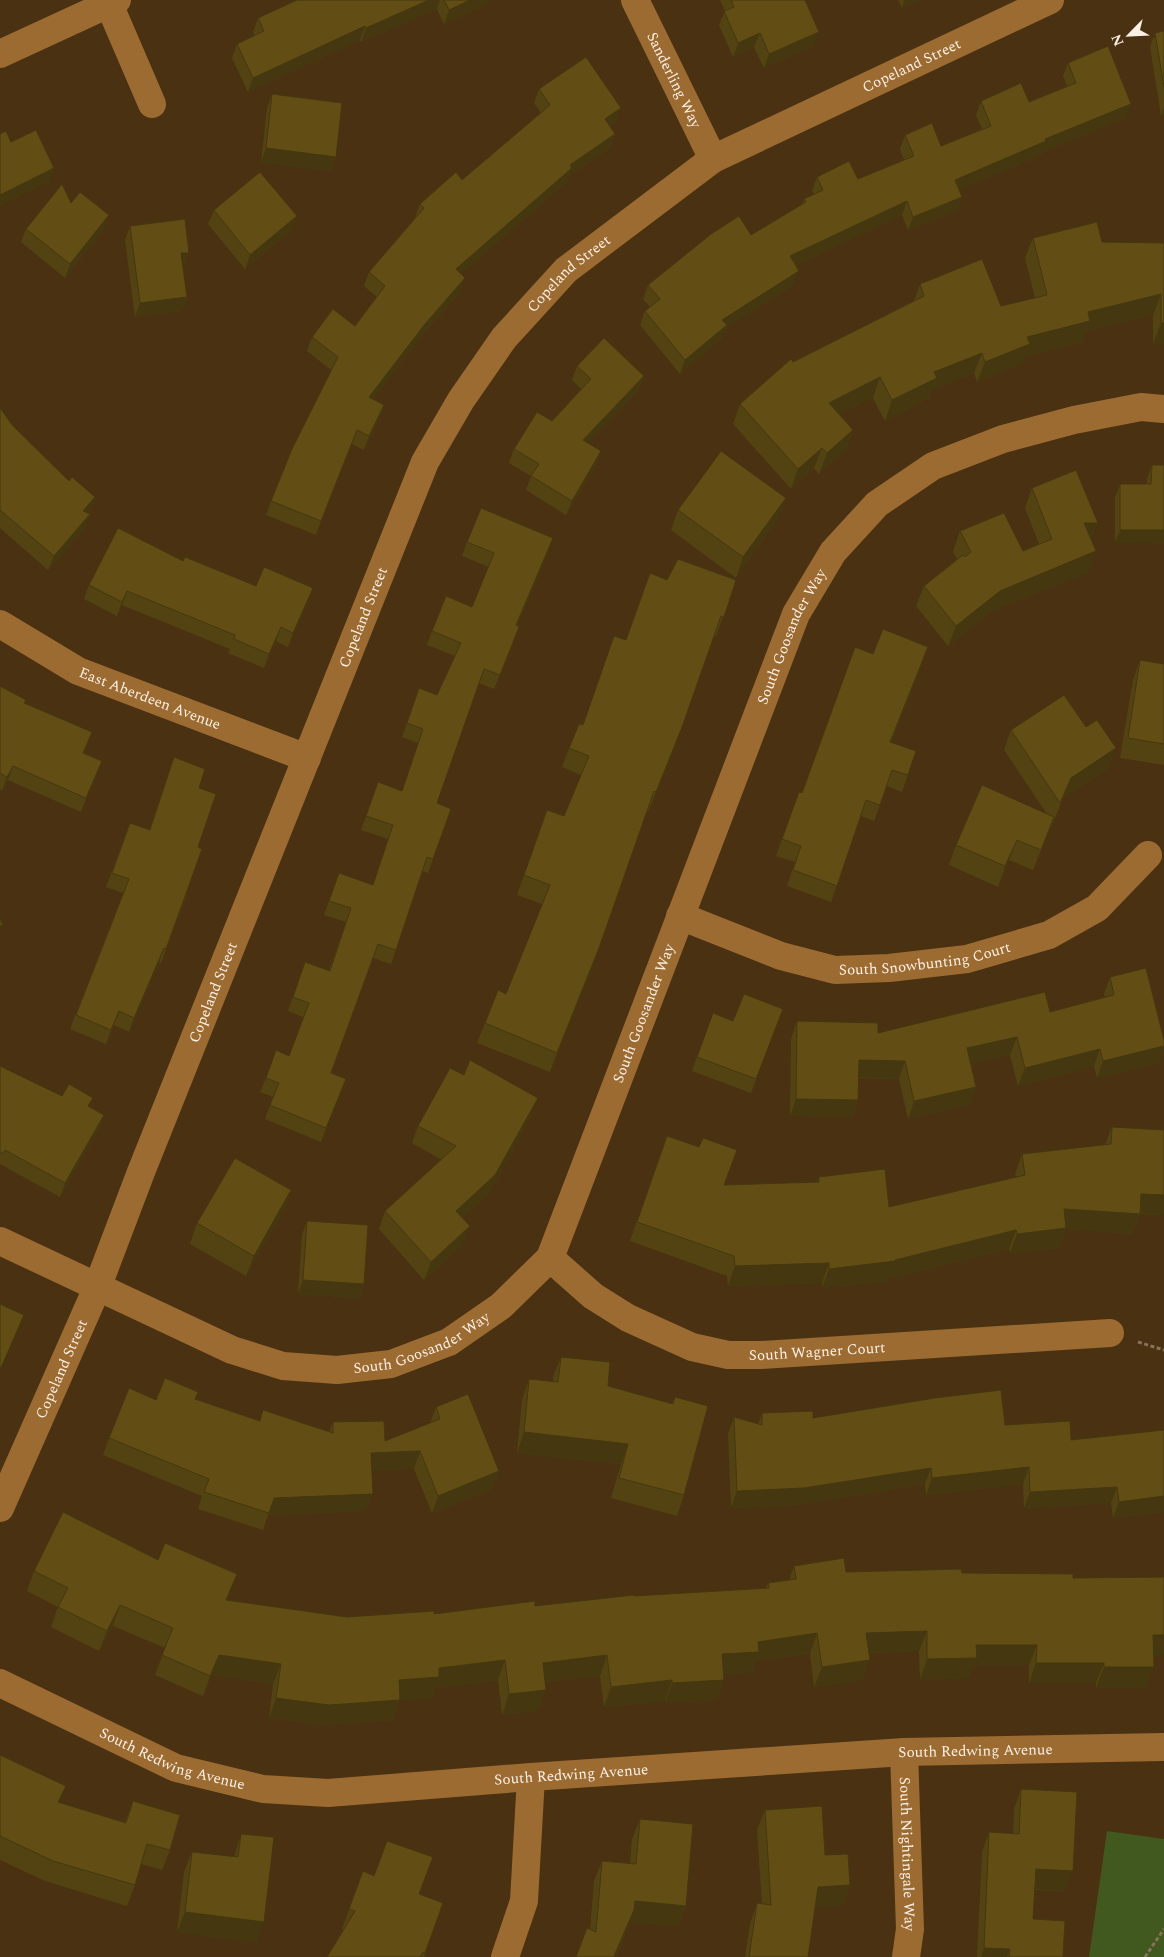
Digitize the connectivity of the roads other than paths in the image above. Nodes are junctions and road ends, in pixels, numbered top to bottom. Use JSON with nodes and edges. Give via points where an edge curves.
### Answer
{"nodes":[{"id":1,"x":635,"y":0,"type":"edge"},
{"id":2,"x":1048,"y":0,"type":"edge"},
{"id":3,"x":113,"y":2,"type":"edge"},
{"id":4,"x":0,"y":54,"type":"edge"},
{"id":5,"x":152,"y":104,"type":"dead end"},
{"id":6,"x":714,"y":159,"type":"junction"},
{"id":7,"x":1164,"y":409,"type":"edge"},
{"id":8,"x":0,"y":624,"type":"edge"},
{"id":9,"x":307,"y":758,"type":"junction"},
{"id":10,"x":1148,"y":856,"type":"dead end"},
{"id":11,"x":680,"y":916,"type":"junction"},
{"id":12,"x":0,"y":1241,"type":"edge"},
{"id":13,"x":550,"y":1258,"type":"junction"},
{"id":14,"x":97,"y":1288,"type":"junction"},
{"id":15,"x":1110,"y":1333,"type":"dead end"},
{"id":16,"x":0,"y":1508,"type":"edge"},
{"id":17,"x":0,"y":1682,"type":"edge"},
{"id":18,"x":1164,"y":1747,"type":"edge"},
{"id":19,"x":904,"y":1752,"type":"junction"},
{"id":20,"x":531,"y":1777,"type":"junction"},
{"id":21,"x":505,"y":1957,"type":"edge"},
{"id":22,"x":906,"y":1957,"type":"edge"}],
"edges":[{"from":1,"to":6,"type":"street","name":"Sanderling Way"},
{"from":2,"to":6,"type":"street","name":"Copeland Street"},
{"from":3,"to":4,"type":"street"},
{"from":3,"to":5,"type":"street"},
{"from":6,"to":9,"type":"street","name":"Copeland Street","via":[[566,270],[504,338],[461,400],[425,462]]},
{"from":7,"to":11,"type":"street","name":"South Goosander Way","via":[[1141,407],[1074,420],[1004,439],[933,466],[877,504],[833,552],[796,614]]},
{"from":8,"to":9,"type":"street","name":"East Aberdeen Avenue","via":[[78,670]]},
{"from":9,"to":14,"type":"street","name":"Copeland Street"},
{"from":10,"to":11,"type":"street","name":"South Snowbunting Court","via":[[1097,908],[1049,935],[967,959],[835,970],[781,956]]},
{"from":11,"to":13,"type":"street","name":"South Goosander Way"},
{"from":12,"to":14,"type":"street","name":"South Goosander Way"},
{"from":13,"to":14,"type":"street","name":"South Goosander Way","via":[[501,1306],[448,1342],[391,1364],[337,1370],[283,1366],[232,1350]]},
{"from":13,"to":15,"type":"street","name":"South Wagner Court","via":[[593,1296],[628,1318],[692,1347],[728,1354],[761,1355]]},
{"from":14,"to":16,"type":"street","name":"Copeland Street"},
{"from":17,"to":20,"type":"street","name":"South Redwing Avenue","via":[[176,1768],[263,1789],[328,1793]]},
{"from":18,"to":19,"type":"street","name":"South Redwing Avenue"},
{"from":19,"to":20,"type":"street","name":"South Redwing Avenue"},
{"from":19,"to":22,"type":"street","name":"South Nightingale Way","via":[[910,1929]]},
{"from":20,"to":21,"type":"street","via":[[524,1901]]}]}
